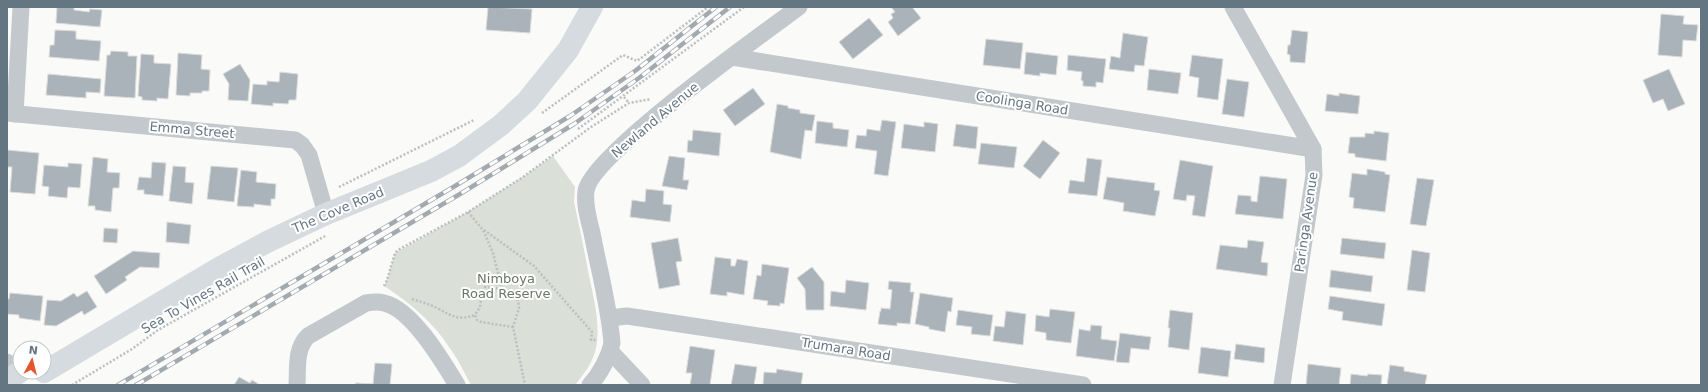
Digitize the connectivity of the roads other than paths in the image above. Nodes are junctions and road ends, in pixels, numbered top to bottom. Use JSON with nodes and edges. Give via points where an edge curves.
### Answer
{"nodes":[{"id":1,"x":21,"y":7,"type":"edge"},
{"id":2,"x":592,"y":7,"type":"edge"},
{"id":3,"x":799,"y":7,"type":"edge"},
{"id":4,"x":1233,"y":7,"type":"edge"},
{"id":5,"x":732,"y":57,"type":"junction"},
{"id":6,"x":11,"y":114,"type":"edge"},
{"id":7,"x":1313,"y":148,"type":"junction"},
{"id":8,"x":323,"y":205,"type":"junction"},
{"id":9,"x":610,"y":318,"type":"junction"},
{"id":10,"x":610,"y":351,"type":"junction"},
{"id":11,"x":52,"y":360,"type":"edge"},
{"id":12,"x":297,"y":385,"type":"edge"},
{"id":13,"x":457,"y":385,"type":"edge"},
{"id":14,"x":590,"y":385,"type":"edge"},
{"id":15,"x":642,"y":385,"type":"edge"},
{"id":16,"x":1083,"y":385,"type":"edge"},
{"id":17,"x":1282,"y":385,"type":"edge"}],
"edges":[{"from":1,"to":6,"type":"street"},
{"from":2,"to":8,"type":"street","name":"The Cove Road","via":[[568,50],[527,101],[501,125],[459,156],[431,171]]},
{"from":3,"to":5,"type":"street","name":"Newland Avenue"},
{"from":4,"to":7,"type":"street","name":"Paringa Avenue"},
{"from":5,"to":7,"type":"street","name":"Coolinga Road"},
{"from":5,"to":9,"type":"street","name":"Newland Avenue","via":[[630,138],[596,172],[588,184],[587,205]]},
{"from":6,"to":8,"type":"street","name":"Emma Street","via":[[294,140],[302,145],[309,155]]},
{"from":7,"to":17,"type":"street","name":"Paringa Avenue","via":[[1314,175]]},
{"from":8,"to":11,"type":"street","name":"The Cove Road","via":[[269,241]]},
{"from":9,"to":10,"type":"street","name":"Newland Avenue"},
{"from":9,"to":16,"type":"street","name":"Trumara Road","via":[[627,316]]},
{"from":10,"to":14,"type":"street","name":"Newland Avenue"},
{"from":10,"to":15,"type":"street"},
{"from":12,"to":13,"type":"street","via":[[299,350],[308,336],[366,303],[373,302],[385,303],[400,311],[417,327],[437,351]]}]}
